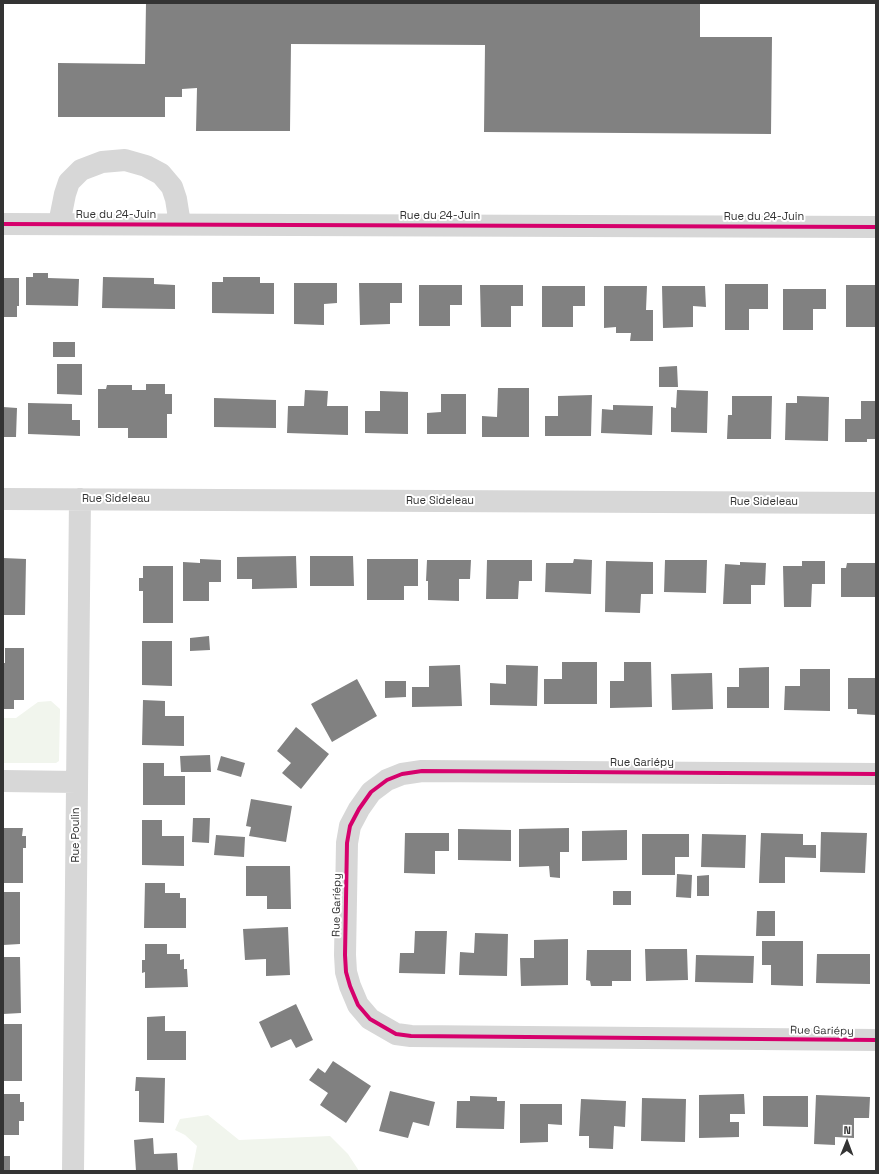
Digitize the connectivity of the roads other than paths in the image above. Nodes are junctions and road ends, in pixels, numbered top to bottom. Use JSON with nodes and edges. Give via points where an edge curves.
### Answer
{"nodes":[{"id":1,"x":3,"y":224,"type":"edge"},
{"id":2,"x":59,"y":224,"type":"junction"},
{"id":3,"x":180,"y":224,"type":"junction"},
{"id":4,"x":876,"y":227,"type":"edge"},
{"id":5,"x":3,"y":499,"type":"edge"},
{"id":6,"x":80,"y":499,"type":"junction"},
{"id":7,"x":876,"y":503,"type":"edge"},
{"id":8,"x":876,"y":774,"type":"edge"},
{"id":9,"x":3,"y":781,"type":"edge"},
{"id":10,"x":77,"y":782,"type":"junction"},
{"id":11,"x":876,"y":1040,"type":"edge"},
{"id":12,"x":73,"y":1171,"type":"edge"}],
"edges":[{"from":1,"to":2,"type":"street","name":"Rue du 24-Juin"},
{"from":2,"to":3,"type":"street","name":"Rue du 24-Juin"},
{"from":2,"to":3,"type":"street","via":[[65,194],[70,182],[81,170],[102,162],[125,160],[146,166],[161,174],[172,187]]},
{"from":3,"to":4,"type":"street","name":"Rue du 24-Juin"},
{"from":5,"to":6,"type":"street","name":"Rue Sideleau"},
{"from":6,"to":7,"type":"street","name":"Rue Sideleau"},
{"from":6,"to":10,"type":"street","name":"Rue Poulin"},
{"from":8,"to":11,"type":"street","name":"Rue Gariépy","via":[[422,771],[402,774],[387,780],[371,792],[350,826],[347,843],[345,955],[346,972],[358,1005],[370,1019],[396,1034]]},
{"from":9,"to":10,"type":"street"},
{"from":10,"to":12,"type":"street","name":"Rue Poulin"}]}
